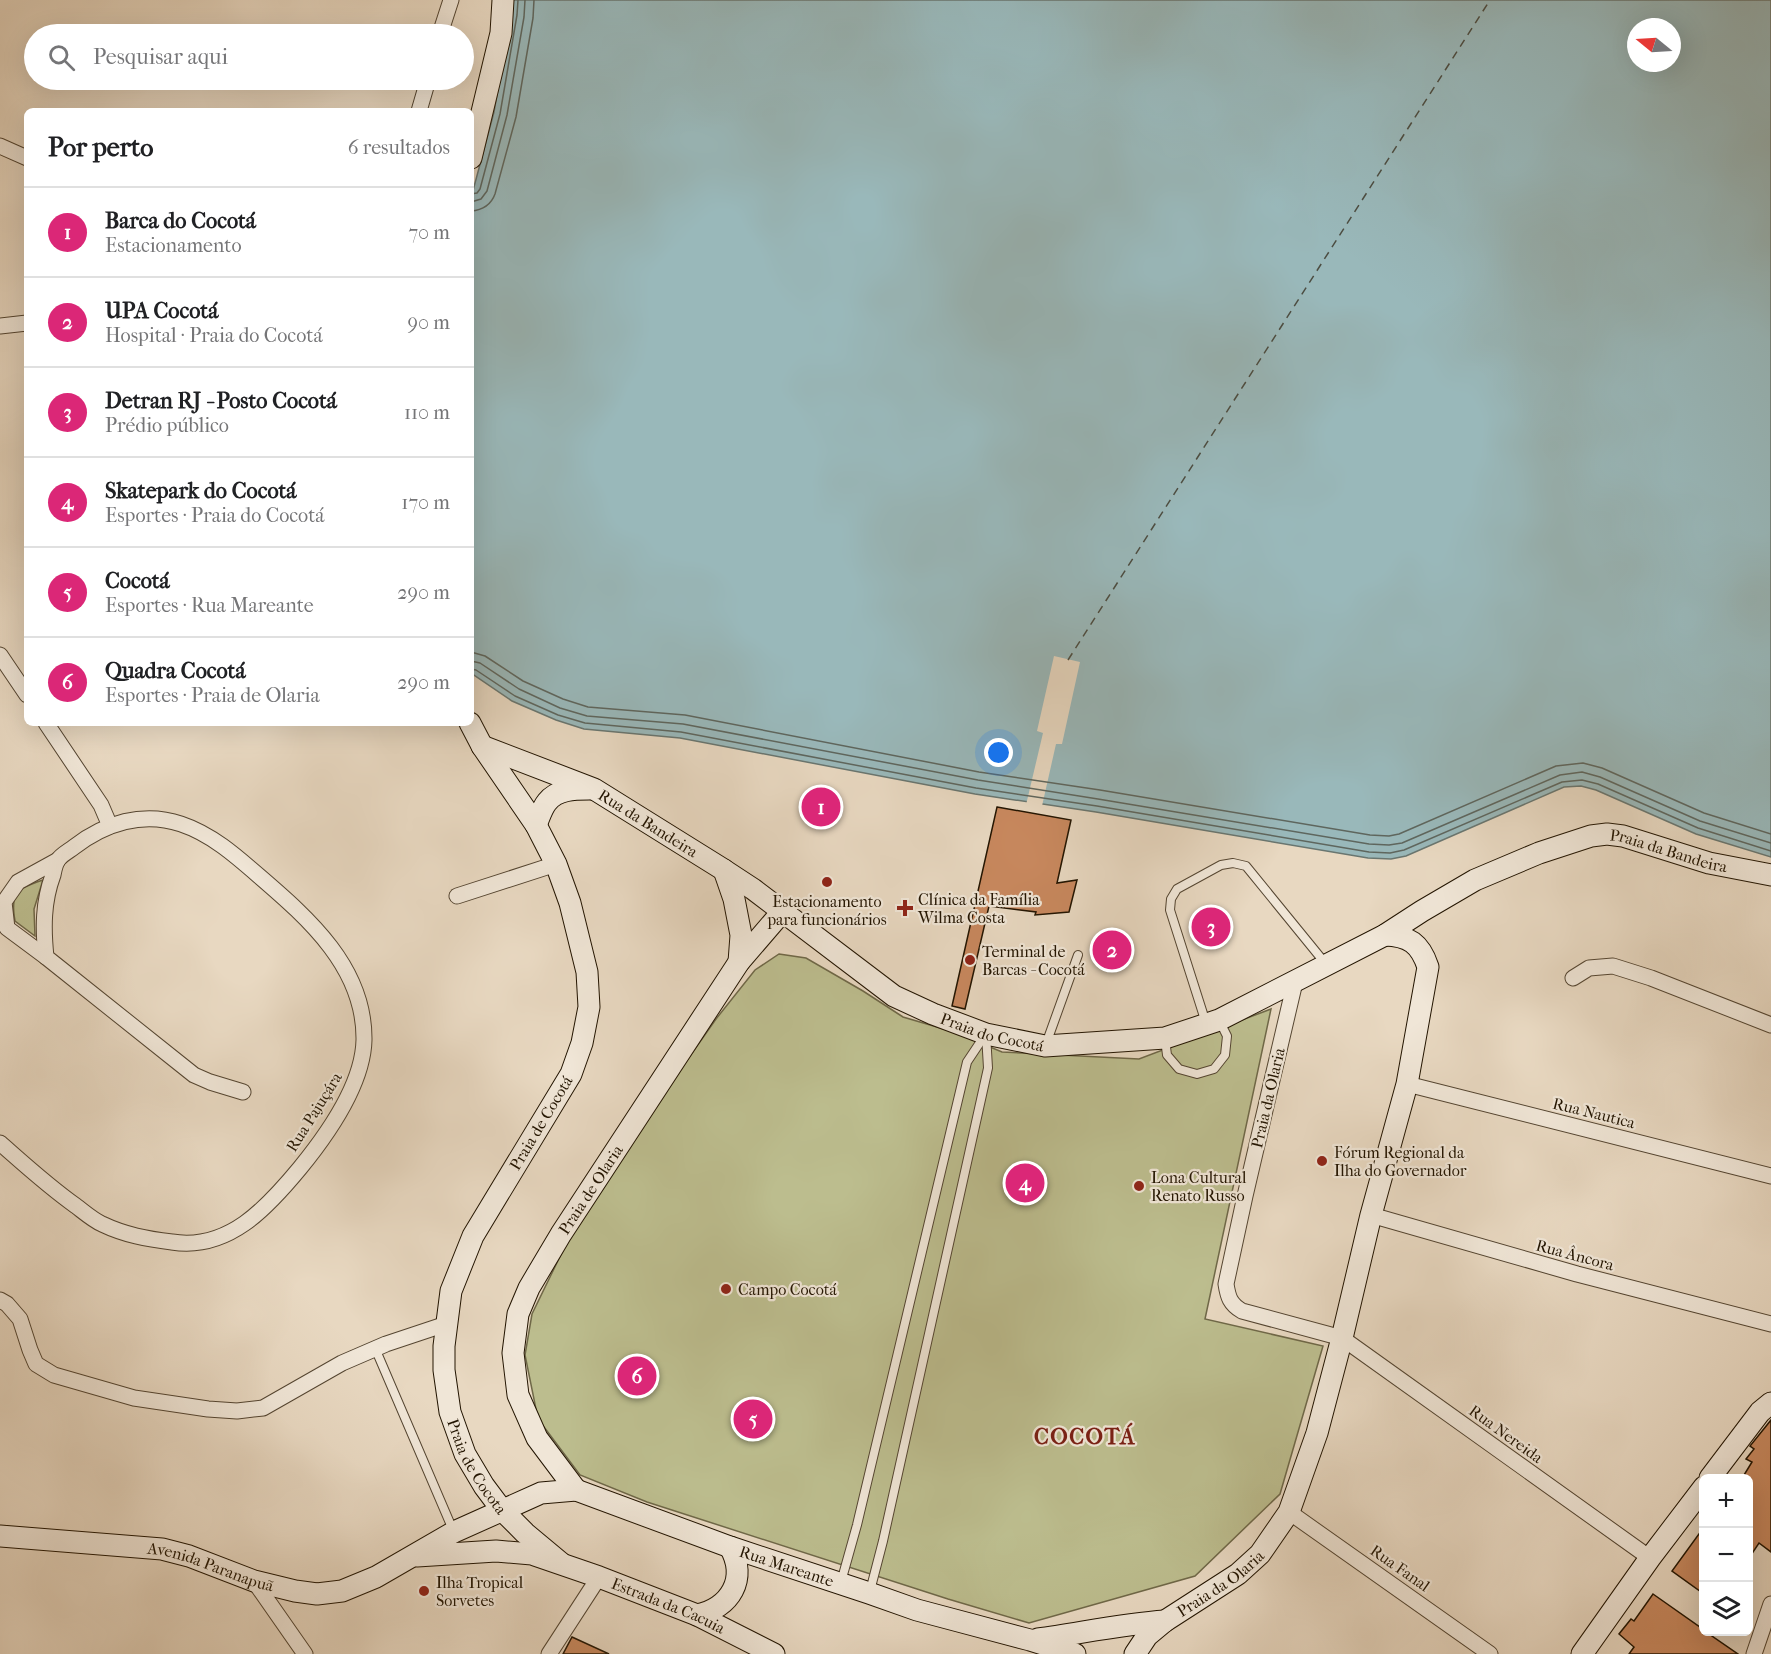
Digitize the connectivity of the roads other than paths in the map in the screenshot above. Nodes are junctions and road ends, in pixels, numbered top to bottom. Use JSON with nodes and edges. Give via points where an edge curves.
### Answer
{"nodes":[{"id":1,"x":451,"y":0,"type":"edge"},
{"id":2,"x":503,"y":0,"type":"edge"},
{"id":3,"x":443,"y":24,"type":"edge"},
{"id":4,"x":425,"y":90,"type":"edge"},
{"id":5,"x":420,"y":108,"type":"edge"},
{"id":6,"x":0,"y":146,"type":"edge"},
{"id":7,"x":474,"y":146,"type":"edge"},
{"id":8,"x":24,"y":157,"type":"edge"},
{"id":9,"x":24,"y":323,"type":"edge"},
{"id":10,"x":0,"y":326,"type":"edge"},
{"id":11,"x":0,"y":655,"type":"edge"},
{"id":12,"x":24,"y":691,"type":"edge"},
{"id":13,"x":48,"y":726,"type":"edge"},
{"id":14,"x":472,"y":726,"type":"edge"},
{"id":15,"x":507,"y":766,"type":"junction"},
{"id":16,"x":594,"y":789,"type":"junction"},
{"id":17,"x":536,"y":825,"type":"junction"},
{"id":18,"x":110,"y":826,"type":"junction"},
{"id":19,"x":58,"y":860,"type":"junction"},
{"id":20,"x":556,"y":864,"type":"junction"},
{"id":21,"x":724,"y":870,"type":"junction"},
{"id":22,"x":1771,"y":875,"type":"edge"},
{"id":23,"x":457,"y":896,"type":"dead end"},
{"id":24,"x":782,"y":912,"type":"junction"},
{"id":25,"x":1385,"y":935,"type":"junction"},
{"id":26,"x":1078,"y":955,"type":"dead end"},
{"id":27,"x":46,"y":957,"type":"junction"},
{"id":28,"x":739,"y":962,"type":"junction"},
{"id":29,"x":1327,"y":965,"type":"junction"},
{"id":30,"x":1573,"y":978,"type":"dead end"},
{"id":31,"x":1295,"y":982,"type":"junction"},
{"id":32,"x":1212,"y":1023,"type":"junction"},
{"id":33,"x":1771,"y":1025,"type":"edge"},
{"id":34,"x":986,"y":1034,"type":"junction"},
{"id":35,"x":1165,"y":1038,"type":"junction"},
{"id":36,"x":1045,"y":1046,"type":"junction"},
{"id":37,"x":1407,"y":1084,"type":"junction"},
{"id":38,"x":243,"y":1092,"type":"dead end"},
{"id":39,"x":0,"y":1143,"type":"edge"},
{"id":40,"x":1771,"y":1176,"type":"edge"},
{"id":41,"x":1371,"y":1215,"type":"junction"},
{"id":42,"x":0,"y":1300,"type":"edge"},
{"id":43,"x":446,"y":1324,"type":"junction"},
{"id":44,"x":1771,"y":1324,"type":"edge"},
{"id":45,"x":1342,"y":1338,"type":"junction"},
{"id":46,"x":444,"y":1346,"type":"joint"},
{"id":47,"x":375,"y":1348,"type":"junction"},
{"id":48,"x":1771,"y":1391,"type":"edge"},
{"id":49,"x":1765,"y":1408,"type":"edge"},
{"id":50,"x":1714,"y":1474,"type":"edge"},
{"id":51,"x":576,"y":1490,"type":"junction"},
{"id":52,"x":1699,"y":1494,"type":"edge"},
{"id":53,"x":502,"y":1510,"type":"junction"},
{"id":54,"x":1289,"y":1512,"type":"junction"},
{"id":55,"x":454,"y":1532,"type":"junction"},
{"id":56,"x":0,"y":1536,"type":"edge"},
{"id":57,"x":730,"y":1547,"type":"junction"},
{"id":58,"x":414,"y":1556,"type":"junction"},
{"id":59,"x":1650,"y":1558,"type":"junction"},
{"id":60,"x":561,"y":1563,"type":"junction"},
{"id":61,"x":599,"y":1577,"type":"junction"},
{"id":62,"x":254,"y":1581,"type":"junction"},
{"id":63,"x":841,"y":1584,"type":"junction"},
{"id":64,"x":870,"y":1593,"type":"junction"},
{"id":65,"x":1771,"y":1604,"type":"edge"},
{"id":66,"x":697,"y":1616,"type":"junction"},
{"id":67,"x":1165,"y":1621,"type":"junction"},
{"id":68,"x":1030,"y":1640,"type":"junction"},
{"id":69,"x":305,"y":1654,"type":"edge"},
{"id":70,"x":549,"y":1654,"type":"edge"},
{"id":71,"x":774,"y":1654,"type":"edge"},
{"id":72,"x":1074,"y":1654,"type":"edge"},
{"id":73,"x":1135,"y":1654,"type":"edge"},
{"id":74,"x":1490,"y":1654,"type":"edge"},
{"id":75,"x":1582,"y":1654,"type":"edge"},
{"id":76,"x":1754,"y":1654,"type":"edge"}],
"edges":[{"from":1,"to":3,"type":"street"},
{"from":2,"to":7,"type":"street","via":[[501,33]]},
{"from":4,"to":5,"type":"street"},
{"from":6,"to":8,"type":"street"},
{"from":9,"to":10,"type":"street"},
{"from":11,"to":12,"type":"street"},
{"from":13,"to":18,"type":"street","via":[[101,805]]},
{"from":14,"to":15,"type":"street","name":"Rua da Bandeira","via":[[482,746]]},
{"from":15,"to":16,"type":"street","name":"Rua da Bandeira"},
{"from":15,"to":17,"type":"street"},
{"from":16,"to":17,"type":"street","via":[[571,789],[557,794],[547,802]]},
{"from":16,"to":21,"type":"street","name":"Rua da Bandeira"},
{"from":17,"to":20,"type":"street","name":"Praia de Cocotá"},
{"from":18,"to":19,"type":"street","name":"Rua Pajuçára","via":[[87,837]]},
{"from":18,"to":39,"type":"street","name":"Rua Pajuçára","via":[[150,818],[181,824],[229,850],[290,903],[327,941],[352,981],[361,1007],[361,1069],[316,1148],[281,1191],[254,1218],[224,1236],[188,1245],[134,1236],[99,1223]]},
{"from":19,"to":27,"type":"street","via":[[44,909]]},
{"from":19,"to":27,"type":"street","name":"Rua Pajuçára","via":[[18,882],[4,902],[8,928]]},
{"from":20,"to":23,"type":"street"},
{"from":20,"to":43,"type":"street","name":"Praia de Cocotá","via":[[587,972],[589,1008],[582,1044],[571,1074],[473,1236],[452,1291]]},
{"from":21,"to":24,"type":"street","name":"Praia do Cocotá"},
{"from":21,"to":28,"type":"street","via":[[741,935]]},
{"from":22,"to":25,"type":"street","name":"Praia da Bandeira","via":[[1709,863],[1607,834],[1530,856],[1475,880]]},
{"from":24,"to":28,"type":"street","name":"Praia de Olaria"},
{"from":24,"to":34,"type":"street","name":"Praia do Cocotá","via":[[894,996]]},
{"from":25,"to":29,"type":"street"},
{"from":25,"to":37,"type":"street","name":"Praia da Olaria","via":[[1399,936],[1417,945],[1428,967]]},
{"from":26,"to":36,"type":"lane"},
{"from":27,"to":38,"type":"street","name":"Rua Pajuçára","via":[[194,1075]]},
{"from":28,"to":51,"type":"street","name":"Praia de Olaria","via":[[561,1234],[518,1314],[513,1353],[519,1395],[537,1438]]},
{"from":29,"to":31,"type":"street"},
{"from":29,"to":32,"type":"lane","via":[[1246,866],[1221,865],[1178,889],[1170,910]]},
{"from":30,"to":33,"type":"street","via":[[1588,968],[1613,966]]},
{"from":31,"to":32,"type":"street","name":"Praia do Cocotá"},
{"from":31,"to":45,"type":"street","name":"Praia da Olaria","via":[[1226,1284],[1228,1297],[1242,1311]]},
{"from":32,"to":35,"type":"street","name":"Praia do Cocotá"},
{"from":32,"to":35,"type":"lane","via":[[1227,1036],[1225,1055],[1214,1069],[1197,1074],[1179,1069],[1167,1055]]},
{"from":34,"to":36,"type":"street","name":"Praia do Cocotá"},
{"from":34,"to":63,"type":"lane","via":[[967,1062]]},
{"from":34,"to":64,"type":"lane","via":[[988,1068]]},
{"from":35,"to":36,"type":"street","name":"Praia do Cocotá"},
{"from":37,"to":40,"type":"street","name":"Rua Nautica"},
{"from":37,"to":41,"type":"street","name":"Praia da Olaria"},
{"from":41,"to":44,"type":"street","name":"Rua Âncora"},
{"from":41,"to":45,"type":"street","name":"Praia da Olaria"},
{"from":42,"to":47,"type":"street","via":[[20,1319],[36,1364],[54,1375],[135,1398],[208,1409],[263,1408]]},
{"from":43,"to":46,"type":"street","name":"Praia de Cocotá"},
{"from":43,"to":47,"type":"street"},
{"from":45,"to":54,"type":"street","name":"Praia da Olaria","via":[[1317,1433]]},
{"from":45,"to":59,"type":"street","name":"Rua Nereida"},
{"from":46,"to":53,"type":"street","name":"Praia de Cocota","via":[[450,1412],[465,1454]]},
{"from":47,"to":55,"type":"lane"},
{"from":48,"to":49,"type":"street"},
{"from":49,"to":50,"type":"street"},
{"from":51,"to":53,"type":"street","name":"Rua Mareante","via":[[541,1493]]},
{"from":51,"to":57,"type":"street","name":"Rua Mareante"},
{"from":52,"to":59,"type":"street"},
{"from":53,"to":55,"type":"street","name":"Avenida Paranapuã"},
{"from":53,"to":60,"type":"street","name":"Praia de Cocota"},
{"from":54,"to":67,"type":"street","name":"Praia da Olaria","via":[[1260,1554],[1238,1574]]},
{"from":54,"to":74,"type":"street","name":"Rua Fanal"},
{"from":55,"to":58,"type":"street","name":"Avenida Paranapuã"},
{"from":56,"to":62,"type":"street","name":"Avenida Paranapuã","via":[[162,1549]]},
{"from":57,"to":63,"type":"street","name":"Rua Mareante"},
{"from":57,"to":66,"type":"street","via":[[738,1572],[730,1597],[709,1613]]},
{"from":58,"to":60,"type":"street","name":"Avenida Paranapuã","via":[[515,1551]]},
{"from":58,"to":62,"type":"street","name":"Avenida Paranapuã","via":[[342,1591],[317,1594]]},
{"from":59,"to":75,"type":"street"},
{"from":60,"to":61,"type":"street","name":"Estrada da Cacuia"},
{"from":61,"to":66,"type":"street","name":"Estrada da Cacuia"},
{"from":61,"to":70,"type":"street"},
{"from":62,"to":69,"type":"street"},
{"from":63,"to":64,"type":"street","name":"Rua Mareante"},
{"from":64,"to":68,"type":"street","name":"Rua Mareante","via":[[927,1613]]},
{"from":65,"to":76,"type":"street"},
{"from":66,"to":71,"type":"street","name":"Estrada da Cacuia"},
{"from":67,"to":68,"type":"street","name":"Praia da Olaria"},
{"from":67,"to":73,"type":"street","name":"Praia da Olaria","via":[[1147,1636]]},
{"from":68,"to":72,"type":"street","name":"Rua Mareante"}]}
